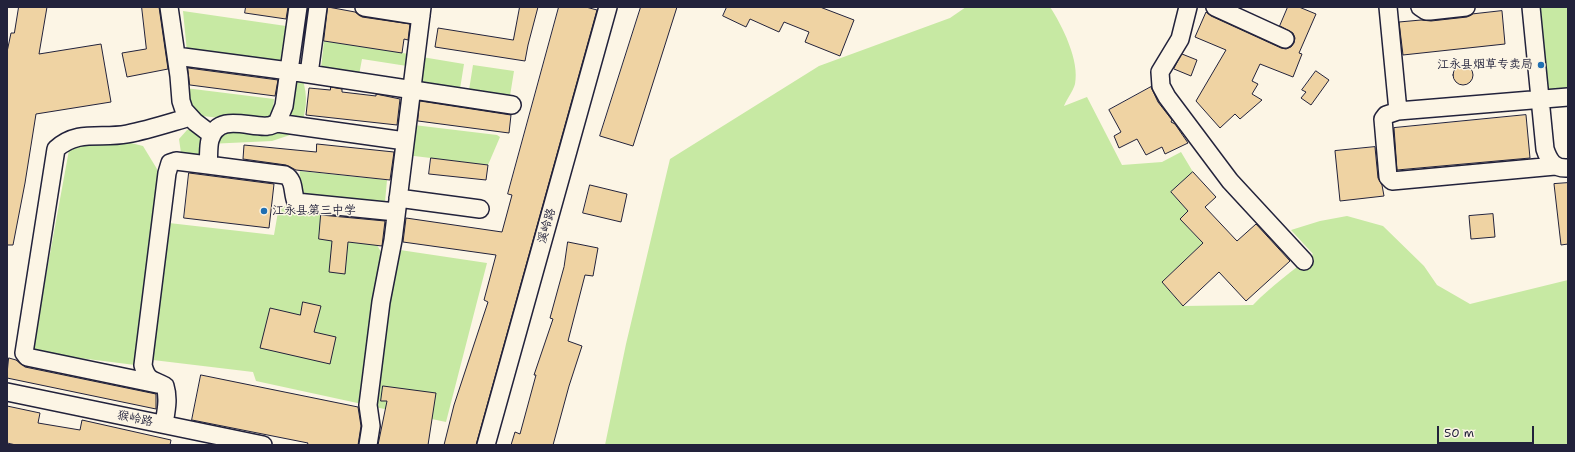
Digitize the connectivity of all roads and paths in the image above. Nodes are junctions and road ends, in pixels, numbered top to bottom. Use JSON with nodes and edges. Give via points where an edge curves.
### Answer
{"nodes":[{"id":1,"x":169,"y":7,"type":"edge"},
{"id":2,"x":298,"y":7,"type":"edge"},
{"id":3,"x":318,"y":7,"type":"edge"},
{"id":4,"x":364,"y":7,"type":"edge"},
{"id":5,"x":608,"y":7,"type":"edge"},
{"id":6,"x":1188,"y":7,"type":"edge"},
{"id":7,"x":1215,"y":7,"type":"edge"},
{"id":8,"x":1388,"y":7,"type":"edge"},
{"id":9,"x":1420,"y":7,"type":"edge"},
{"id":10,"x":1466,"y":7,"type":"edge"},
{"id":11,"x":1532,"y":7,"type":"edge"},
{"id":12,"x":421,"y":11,"type":"edge"},
{"id":13,"x":1285,"y":39,"type":"dead end"},
{"id":14,"x":176,"y":56,"type":"junction"},
{"id":15,"x":289,"y":71,"type":"junction"},
{"id":16,"x":309,"y":74,"type":"junction"},
{"id":17,"x":411,"y":89,"type":"junction"},
{"id":18,"x":1568,"y":98,"type":"edge"},
{"id":19,"x":1540,"y":100,"type":"junction"},
{"id":20,"x":512,"y":105,"type":"dead end"},
{"id":21,"x":1398,"y":111,"type":"junction"},
{"id":22,"x":190,"y":117,"type":"junction"},
{"id":23,"x":277,"y":123,"type":"junction"},
{"id":24,"x":212,"y":135,"type":"junction"},
{"id":25,"x":405,"y":141,"type":"junction"},
{"id":26,"x":208,"y":165,"type":"junction"},
{"id":27,"x":1561,"y":167,"type":"edge"},
{"id":28,"x":397,"y":205,"type":"junction"},
{"id":29,"x":480,"y":209,"type":"dead end"},
{"id":30,"x":1304,"y":261,"type":"dead end"},
{"id":31,"x":165,"y":386,"type":"junction"},
{"id":32,"x":7,"y":392,"type":"edge"},
{"id":33,"x":164,"y":424,"type":"junction"},
{"id":34,"x":263,"y":445,"type":"edge"},
{"id":35,"x":368,"y":445,"type":"edge"},
{"id":36,"x":486,"y":445,"type":"edge"}],
"edges":[{"from":1,"to":14,"type":"street"},
{"from":2,"to":15,"type":"street"},
{"from":3,"to":16,"type":"street"},
{"from":4,"to":12,"type":"street"},
{"from":5,"to":36,"type":"street","name":"溪岭路"},
{"from":6,"to":30,"type":"street","via":[[1180,39],[1160,72],[1161,86],[1230,181]]},
{"from":7,"to":13,"type":"street"},
{"from":8,"to":21,"type":"street"},
{"from":9,"to":10,"type":"street","via":[[1430,11]]},
{"from":11,"to":19,"type":"street"},
{"from":12,"to":17,"type":"street"},
{"from":14,"to":15,"type":"street"},
{"from":14,"to":22,"type":"street","via":[[181,101]]},
{"from":15,"to":16,"type":"street"},
{"from":15,"to":23,"type":"street","via":[[284,106]]},
{"from":16,"to":17,"type":"street"},
{"from":17,"to":20,"type":"street"},
{"from":17,"to":25,"type":"street"},
{"from":18,"to":19,"type":"street"},
{"from":19,"to":21,"type":"street"},
{"from":19,"to":27,"type":"street","via":[[1548,159]]},
{"from":21,"to":27,"type":"street","via":[[1386,115],[1383,119],[1388,176],[1392,181]]},
{"from":22,"to":24,"type":"street"},
{"from":22,"to":31,"type":"street","via":[[126,134],[81,136],[64,142],[56,149],[24,353],[27,357]]},
{"from":23,"to":24,"type":"street","via":[[269,126],[237,123],[222,125],[215,128]]},
{"from":23,"to":25,"type":"street"},
{"from":24,"to":26,"type":"street"},
{"from":25,"to":28,"type":"street"},
{"from":26,"to":28,"type":"street","via":[[285,175],[293,184],[296,202]]},
{"from":26,"to":31,"type":"street","via":[[176,161],[170,163],[167,173],[143,365],[150,380]]},
{"from":28,"to":29,"type":"street"},
{"from":28,"to":35,"type":"street","via":[[394,240],[381,302],[368,405],[371,426]]},
{"from":31,"to":33,"type":"street","via":[[168,403]]},
{"from":32,"to":33,"type":"street","name":"猴岭路"},
{"from":33,"to":34,"type":"street","name":"猴岭路"}]}
